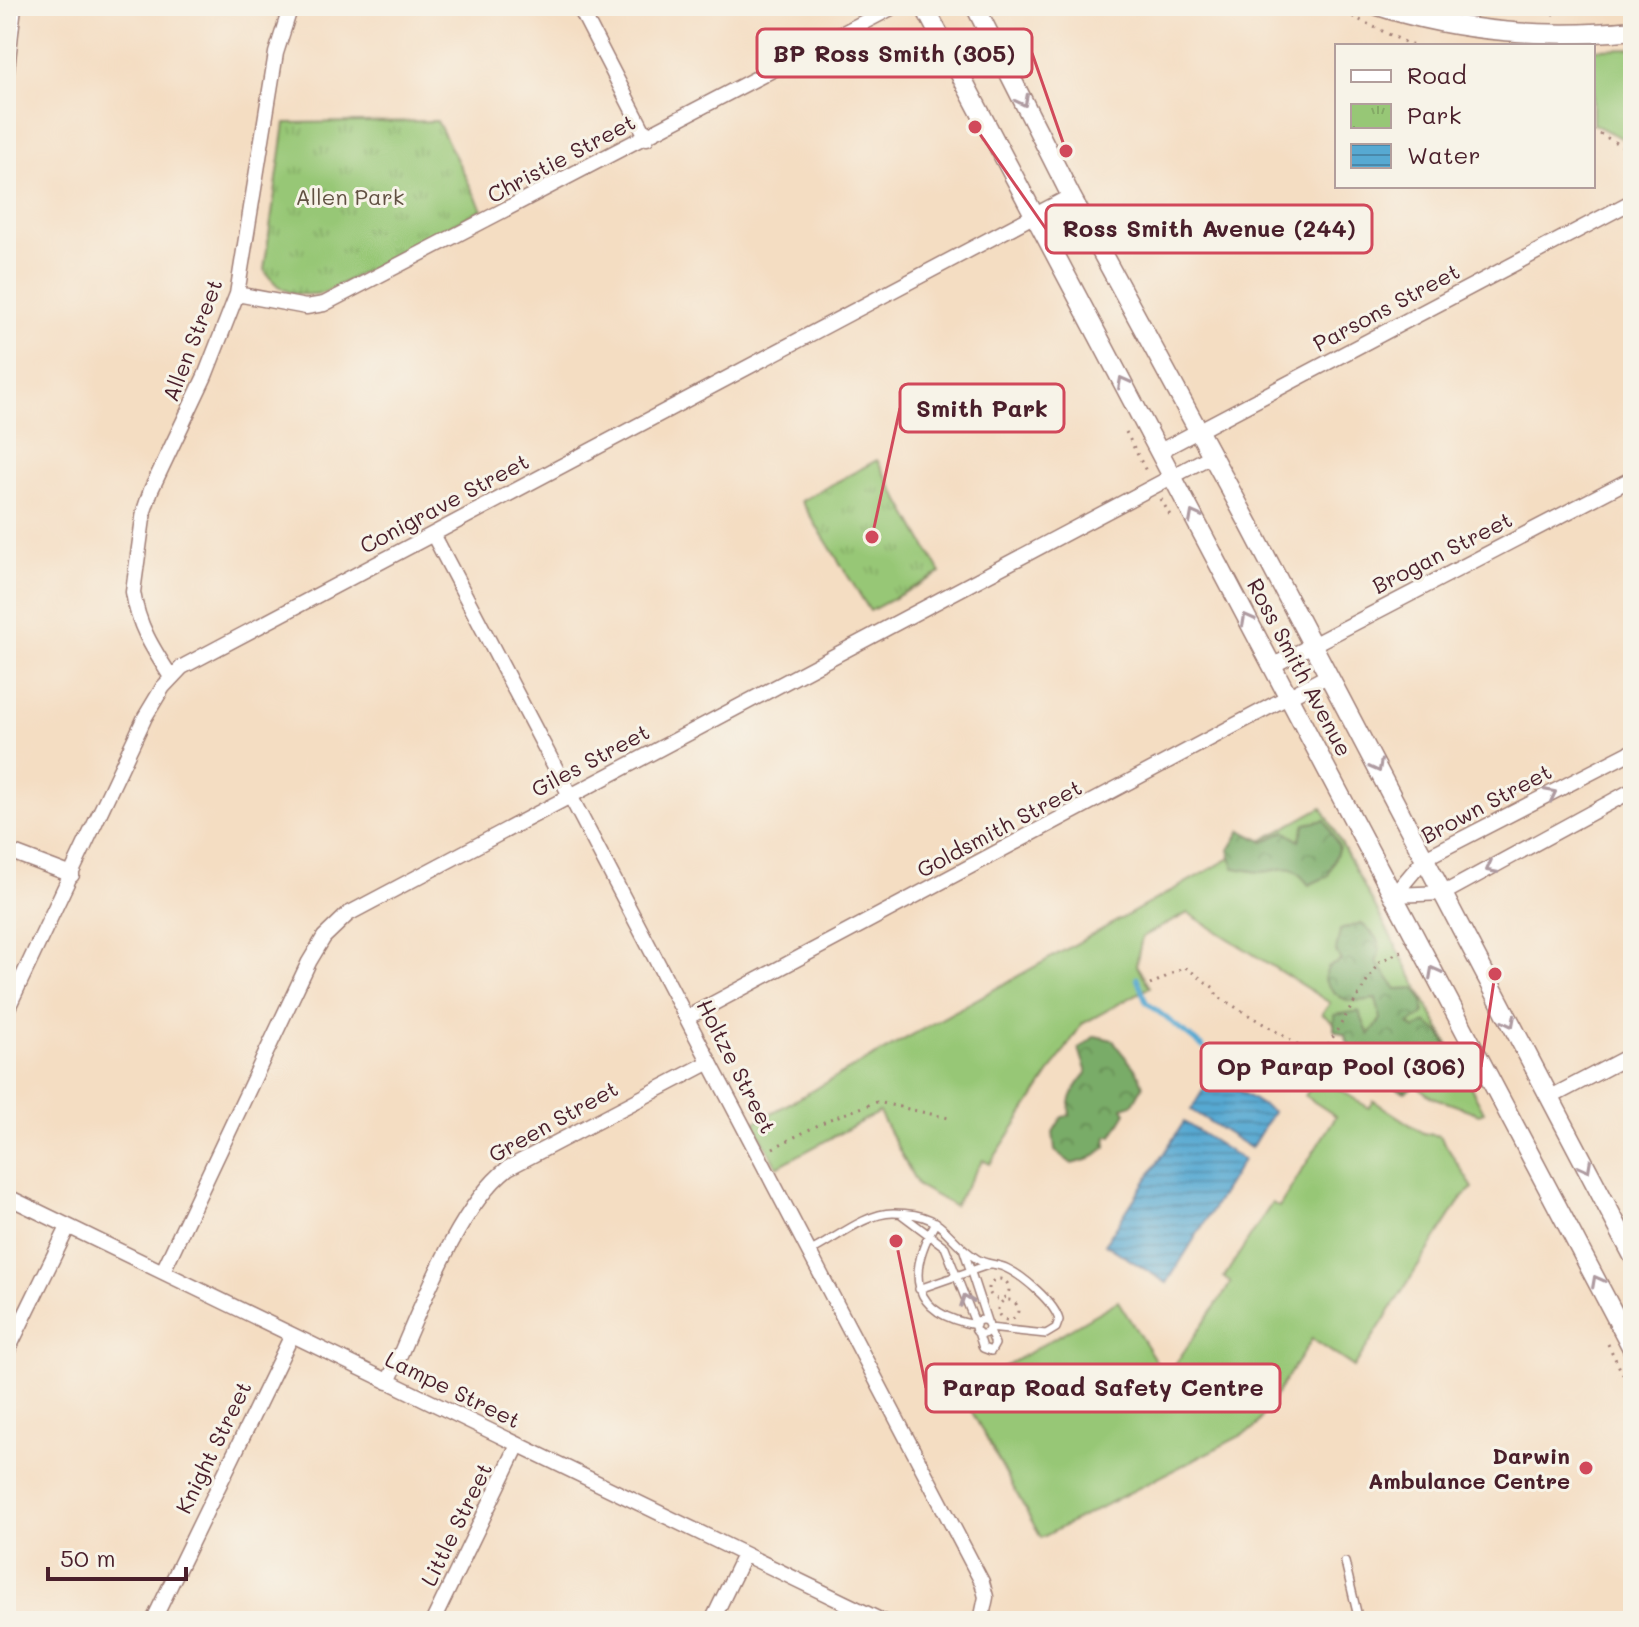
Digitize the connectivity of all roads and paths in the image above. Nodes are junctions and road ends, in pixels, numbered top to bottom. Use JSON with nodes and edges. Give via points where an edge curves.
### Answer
{"nodes":[{"id":1,"x":14,"y":6,"type":"edge"},
{"id":2,"x":291,"y":6,"type":"edge"},
{"id":3,"x":579,"y":6,"type":"edge"},
{"id":4,"x":895,"y":6,"type":"edge"},
{"id":5,"x":924,"y":6,"type":"edge"},
{"id":6,"x":975,"y":6,"type":"edge"},
{"id":7,"x":1331,"y":6,"type":"edge"},
{"id":8,"x":1378,"y":6,"type":"edge"},
{"id":9,"x":1419,"y":6,"type":"edge"},
{"id":10,"x":1497,"y":6,"type":"edge"},
{"id":11,"x":1557,"y":14,"type":"dead end"},
{"id":12,"x":1519,"y":30,"type":"junction"},
{"id":13,"x":1633,"y":30,"type":"edge"},
{"id":14,"x":1409,"y":44,"type":"edge"},
{"id":15,"x":6,"y":78,"type":"edge"},
{"id":16,"x":1595,"y":131,"type":"edge"},
{"id":17,"x":647,"y":138,"type":"junction"},
{"id":18,"x":1633,"y":152,"type":"edge"},
{"id":19,"x":1071,"y":196,"type":"junction"},
{"id":20,"x":1633,"y":201,"type":"edge"},
{"id":21,"x":1035,"y":215,"type":"junction"},
{"id":22,"x":237,"y":294,"type":"junction"},
{"id":23,"x":1198,"y":432,"type":"junction"},
{"id":24,"x":1160,"y":451,"type":"junction"},
{"id":25,"x":1211,"y":456,"type":"junction"},
{"id":26,"x":1173,"y":477,"type":"junction"},
{"id":27,"x":1633,"y":478,"type":"edge"},
{"id":28,"x":433,"y":534,"type":"junction"},
{"id":29,"x":1313,"y":645,"type":"junction"},
{"id":30,"x":1272,"y":666,"type":"junction"},
{"id":31,"x":1329,"y":675,"type":"junction"},
{"id":32,"x":171,"y":677,"type":"junction"},
{"id":33,"x":1289,"y":698,"type":"junction"},
{"id":34,"x":1633,"y":751,"type":"edge"},
{"id":35,"x":1633,"y":790,"type":"edge"},
{"id":36,"x":570,"y":795,"type":"junction"},
{"id":37,"x":6,"y":850,"type":"edge"},
{"id":38,"x":1425,"y":858,"type":"junction"},
{"id":39,"x":72,"y":875,"type":"junction"},
{"id":40,"x":1444,"y":893,"type":"junction"},
{"id":41,"x":1394,"y":895,"type":"junction"},
{"id":42,"x":1402,"y":951,"type":"dead end"},
{"id":43,"x":1150,"y":985,"type":"dead end"},
{"id":44,"x":6,"y":1012,"type":"edge"},
{"id":45,"x":688,"y":1017,"type":"junction"},
{"id":46,"x":1633,"y":1054,"type":"edge"},
{"id":47,"x":710,"y":1062,"type":"junction"},
{"id":48,"x":1549,"y":1098,"type":"junction"},
{"id":49,"x":953,"y":1119,"type":"dead end"},
{"id":50,"x":758,"y":1155,"type":"junction"},
{"id":51,"x":6,"y":1196,"type":"edge"},
{"id":52,"x":901,"y":1214,"type":"junction"},
{"id":53,"x":936,"y":1222,"type":"junction"},
{"id":54,"x":68,"y":1227,"type":"junction"},
{"id":55,"x":929,"y":1233,"type":"junction"},
{"id":56,"x":958,"y":1242,"type":"junction"},
{"id":57,"x":809,"y":1252,"type":"junction"},
{"id":58,"x":1633,"y":1256,"type":"edge"},
{"id":59,"x":991,"y":1265,"type":"junction"},
{"id":60,"x":163,"y":1271,"type":"junction"},
{"id":61,"x":970,"y":1271,"type":"junction"},
{"id":62,"x":957,"y":1275,"type":"junction"},
{"id":63,"x":975,"y":1285,"type":"junction"},
{"id":64,"x":919,"y":1289,"type":"junction"},
{"id":65,"x":1004,"y":1300,"type":"junction"},
{"id":66,"x":1628,"y":1326,"type":"edge"},
{"id":67,"x":988,"y":1327,"type":"junction"},
{"id":68,"x":976,"y":1328,"type":"junction"},
{"id":69,"x":292,"y":1335,"type":"junction"},
{"id":70,"x":1633,"y":1350,"type":"edge"},
{"id":71,"x":6,"y":1354,"type":"edge"},
{"id":72,"x":388,"y":1382,"type":"junction"},
{"id":73,"x":518,"y":1445,"type":"junction"},
{"id":74,"x":744,"y":1555,"type":"junction"},
{"id":75,"x":1345,"y":1562,"type":"dead end"},
{"id":76,"x":153,"y":1621,"type":"edge"},
{"id":77,"x":433,"y":1621,"type":"edge"},
{"id":78,"x":712,"y":1621,"type":"edge"},
{"id":79,"x":882,"y":1621,"type":"edge"},
{"id":80,"x":981,"y":1621,"type":"edge"},
{"id":81,"x":1359,"y":1621,"type":"edge"}],
"edges":[{"from":1,"to":15,"type":"street"},
{"from":2,"to":22,"type":"street","name":"Allen Street","via":[[276,53]]},
{"from":3,"to":17,"type":"street"},
{"from":4,"to":17,"type":"street","name":"Christie Street"},
{"from":5,"to":21,"type":"street","name":"Ross Smith Avenue"},
{"from":6,"to":19,"type":"street","name":"Ross Smith Avenue","one_way":true},
{"from":7,"to":14,"type":"path"},
{"from":8,"to":12,"type":"street","via":[[1463,25]]},
{"from":9,"to":12,"type":"street"},
{"from":10,"to":11,"type":"path"},
{"from":12,"to":13,"type":"street"},
{"from":16,"to":18,"type":"path"},
{"from":17,"to":22,"type":"street","name":"Christie Street","via":[[324,304],[306,307]]},
{"from":19,"to":21,"type":"street","name":"Conigrave Street"},
{"from":19,"to":23,"type":"street","name":"Ross Smith Avenue"},
{"from":20,"to":23,"type":"street","name":"Parsons Street"},
{"from":24,"to":21,"type":"street","name":"Ross Smith Avenue","one_way":true},
{"from":21,"to":28,"type":"street","name":"Conigrave Street"},
{"from":22,"to":32,"type":"street","name":"Allen Street","via":[[144,511],[135,605],[145,636]]},
{"from":23,"to":24,"type":"street","name":"Parsons Street"},
{"from":23,"to":25,"type":"street","name":"Ross Smith Avenue"},
{"from":24,"to":26,"type":"street","name":"Ross Smith Avenue"},
{"from":25,"to":26,"type":"street","name":"Giles Street"},
{"from":25,"to":29,"type":"street","name":"Ross Smith Avenue"},
{"from":30,"to":26,"type":"street","name":"Ross Smith Avenue","one_way":true},
{"from":26,"to":36,"type":"street","name":"Giles Street"},
{"from":27,"to":29,"type":"street","name":"Brogan Street"},
{"from":28,"to":32,"type":"street","name":"Conigrave Street","via":[[194,659]]},
{"from":28,"to":36,"type":"street","name":"Holtze Street"},
{"from":29,"to":30,"type":"street","name":"Brogan Street"},
{"from":29,"to":31,"type":"street","name":"Ross Smith Avenue"},
{"from":30,"to":33,"type":"street","name":"Ross Smith Avenue"},
{"from":31,"to":33,"type":"street","name":"Goldsmith Street"},
{"from":31,"to":38,"type":"street","name":"Ross Smith Avenue","one_way":true},
{"from":32,"to":39,"type":"street","name":"Conigrave Street","via":[[145,717]]},
{"from":33,"to":41,"type":"street","name":"Ross Smith Avenue"},
{"from":33,"to":45,"type":"street","name":"Goldsmith Street"},
{"from":38,"to":34,"type":"street","name":"Brown Street","one_way":true},
{"from":35,"to":40,"type":"street","one_way":true},
{"from":36,"to":45,"type":"street","name":"Holtze Street"},
{"from":36,"to":60,"type":"street","name":"Giles Street","via":[[367,903],[324,937]]},
{"from":37,"to":39,"type":"street"},
{"from":38,"to":40,"type":"street","name":"Ross Smith Avenue"},
{"from":38,"to":41,"type":"street","name":"Brown Street"},
{"from":39,"to":44,"type":"street","name":"Conigrave Street"},
{"from":40,"to":41,"type":"street"},
{"from":40,"to":48,"type":"street","name":"Ross Smith Avenue","one_way":true},
{"from":66,"to":41,"type":"street","name":"Ross Smith Avenue","one_way":true},
{"from":42,"to":43,"type":"path","via":[[1379,962],[1328,1045],[1312,1060],[1297,1044],[1217,996],[1185,967]]},
{"from":45,"to":47,"type":"street","name":"Holtze Street"},
{"from":46,"to":48,"type":"street"},
{"from":47,"to":50,"type":"street","name":"Holtze Street"},
{"from":47,"to":72,"type":"street","name":"Green Street","via":[[492,1180],[470,1210]]},
{"from":48,"to":58,"type":"street","name":"Ross Smith Avenue","one_way":true},
{"from":49,"to":50,"type":"path","via":[[877,1102]]},
{"from":50,"to":57,"type":"street","name":"Holtze Street"},
{"from":51,"to":54,"type":"street","name":"Lampe Street"},
{"from":52,"to":53,"type":"lane"},
{"from":52,"to":55,"type":"lane"},
{"from":52,"to":57,"type":"lane","via":[[877,1216]]},
{"from":53,"to":55,"type":"lane"},
{"from":53,"to":56,"type":"lane"},
{"from":54,"to":60,"type":"street","name":"Lampe Street"},
{"from":54,"to":71,"type":"street"},
{"from":55,"to":62,"type":"lane","via":[[945,1247]]},
{"from":55,"to":64,"type":"lane","via":[[917,1268]]},
{"from":56,"to":59,"type":"lane"},
{"from":56,"to":61,"type":"lane"},
{"from":57,"to":80,"type":"street","name":"Holtze Street","via":[[982,1582],[986,1597]]},
{"from":59,"to":61,"type":"lane"},
{"from":59,"to":63,"type":"lane"},
{"from":59,"to":67,"type":"lane","via":[[1017,1275],[1059,1320],[1050,1334]]},
{"from":60,"to":69,"type":"street","name":"Lampe Street"},
{"from":61,"to":62,"type":"lane"},
{"from":61,"to":63,"type":"lane"},
{"from":62,"to":64,"type":"lane"},
{"from":68,"to":62,"type":"lane","one_way":true},
{"from":63,"to":67,"type":"lane"},
{"from":64,"to":68,"type":"lane","via":[[943,1316]]},
{"from":65,"to":65,"type":"path","via":[[1018,1307],[1013,1318],[999,1313]]},
{"from":65,"to":65,"type":"path","via":[[990,1294],[993,1281],[1007,1284]]},
{"from":66,"to":70,"type":"street","name":"Ross Smith Avenue"},
{"from":67,"to":68,"type":"lane","via":[[981,1321]]},
{"from":67,"to":68,"type":"lane","via":[[995,1344],[991,1351],[983,1348]]},
{"from":69,"to":72,"type":"street","name":"Lampe Street"},
{"from":69,"to":76,"type":"street","name":"Knight Street"},
{"from":72,"to":73,"type":"street","name":"Lampe Street"},
{"from":73,"to":74,"type":"street","name":"Lampe Street"},
{"from":73,"to":77,"type":"street","name":"Little Street"},
{"from":74,"to":78,"type":"street"},
{"from":74,"to":79,"type":"street","name":"Lampe Street"},
{"from":75,"to":81,"type":"lane"}]}
